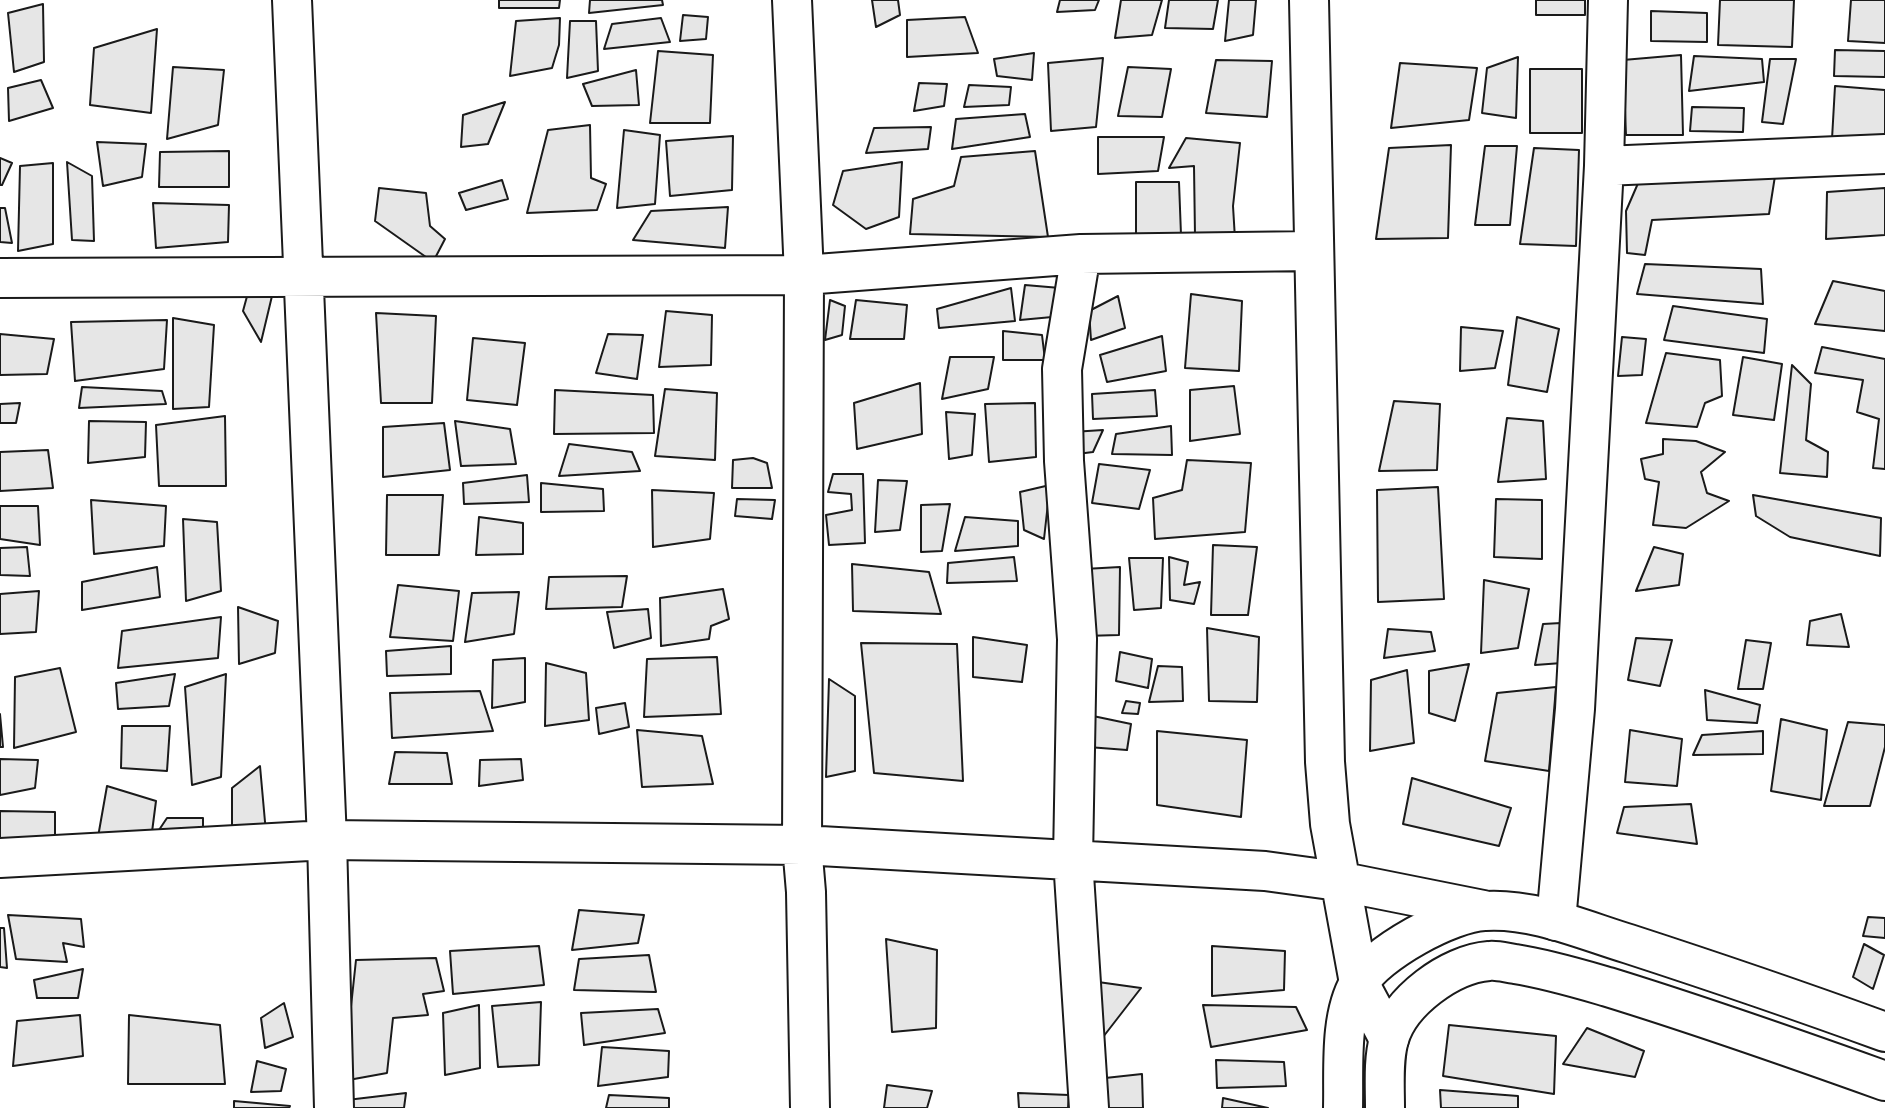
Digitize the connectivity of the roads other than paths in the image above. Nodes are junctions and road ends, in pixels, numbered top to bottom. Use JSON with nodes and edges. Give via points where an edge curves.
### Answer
{"nodes":[{"id":1,"x":292,"y":0,"type":"edge"},
{"id":2,"x":792,"y":0,"type":"edge"},
{"id":3,"x":1309,"y":0,"type":"edge"},
{"id":4,"x":1608,"y":0,"type":"edge"},
{"id":5,"x":1885,"y":154,"type":"edge"},
{"id":6,"x":1604,"y":166,"type":"junction"},
{"id":7,"x":1313,"y":251,"type":"junction"},
{"id":8,"x":1081,"y":254,"type":"junction"},
{"id":9,"x":304,"y":275,"type":"junction"},
{"id":10,"x":804,"y":275,"type":"junction"},
{"id":11,"x":0,"y":278,"type":"edge"},
{"id":12,"x":327,"y":840,"type":"junction"},
{"id":13,"x":802,"y":845,"type":"junction"},
{"id":14,"x":0,"y":858,"type":"edge"},
{"id":15,"x":1073,"y":859,"type":"junction"},
{"id":16,"x":1338,"y":881,"type":"junction"},
{"id":17,"x":1483,"y":910,"type":"junction"},
{"id":18,"x":1556,"y":921,"type":"junction"},
{"id":19,"x":1359,"y":983,"type":"junction"},
{"id":20,"x":1885,"y":1032,"type":"edge"},
{"id":21,"x":1389,"y":1039,"type":"junction"},
{"id":22,"x":1885,"y":1081,"type":"edge"},
{"id":23,"x":334,"y":1108,"type":"edge"},
{"id":24,"x":810,"y":1108,"type":"edge"},
{"id":25,"x":1089,"y":1108,"type":"edge"},
{"id":26,"x":1343,"y":1108,"type":"edge"},
{"id":27,"x":1385,"y":1108,"type":"edge"}],
"edges":[{"from":1,"to":9,"type":"street"},
{"from":2,"to":10,"type":"street"},
{"from":3,"to":7,"type":"street"},
{"from":4,"to":6,"type":"street"},
{"from":5,"to":6,"type":"street"},
{"from":6,"to":18,"type":"street","via":[[1576,709]]},
{"from":7,"to":8,"type":"street"},
{"from":7,"to":16,"type":"street","via":[[1325,762]]},
{"from":8,"to":10,"type":"street"},
{"from":8,"to":15,"type":"street","via":[[1062,369],[1077,639]]},
{"from":9,"to":10,"type":"street"},
{"from":9,"to":11,"type":"street"},
{"from":9,"to":12,"type":"street"},
{"from":10,"to":13,"type":"street"},
{"from":12,"to":13,"type":"street"},
{"from":12,"to":14,"type":"street"},
{"from":12,"to":23,"type":"street"},
{"from":13,"to":15,"type":"street"},
{"from":13,"to":24,"type":"street"},
{"from":15,"to":16,"type":"street","via":[[1265,871]]},
{"from":15,"to":25,"type":"street"},
{"from":16,"to":17,"type":"street"},
{"from":16,"to":19,"type":"street"},
{"from":17,"to":18,"type":"street"},
{"from":17,"to":19,"type":"street","via":[[1415,936],[1381,959]]},
{"from":18,"to":20,"type":"street"},
{"from":19,"to":21,"type":"street"},
{"from":19,"to":26,"type":"street","via":[[1345,1025]]},
{"from":21,"to":22,"type":"street","via":[[1418,996],[1465,966],[1491,961],[1561,973],[1713,1019]]},
{"from":21,"to":27,"type":"street"}]}
